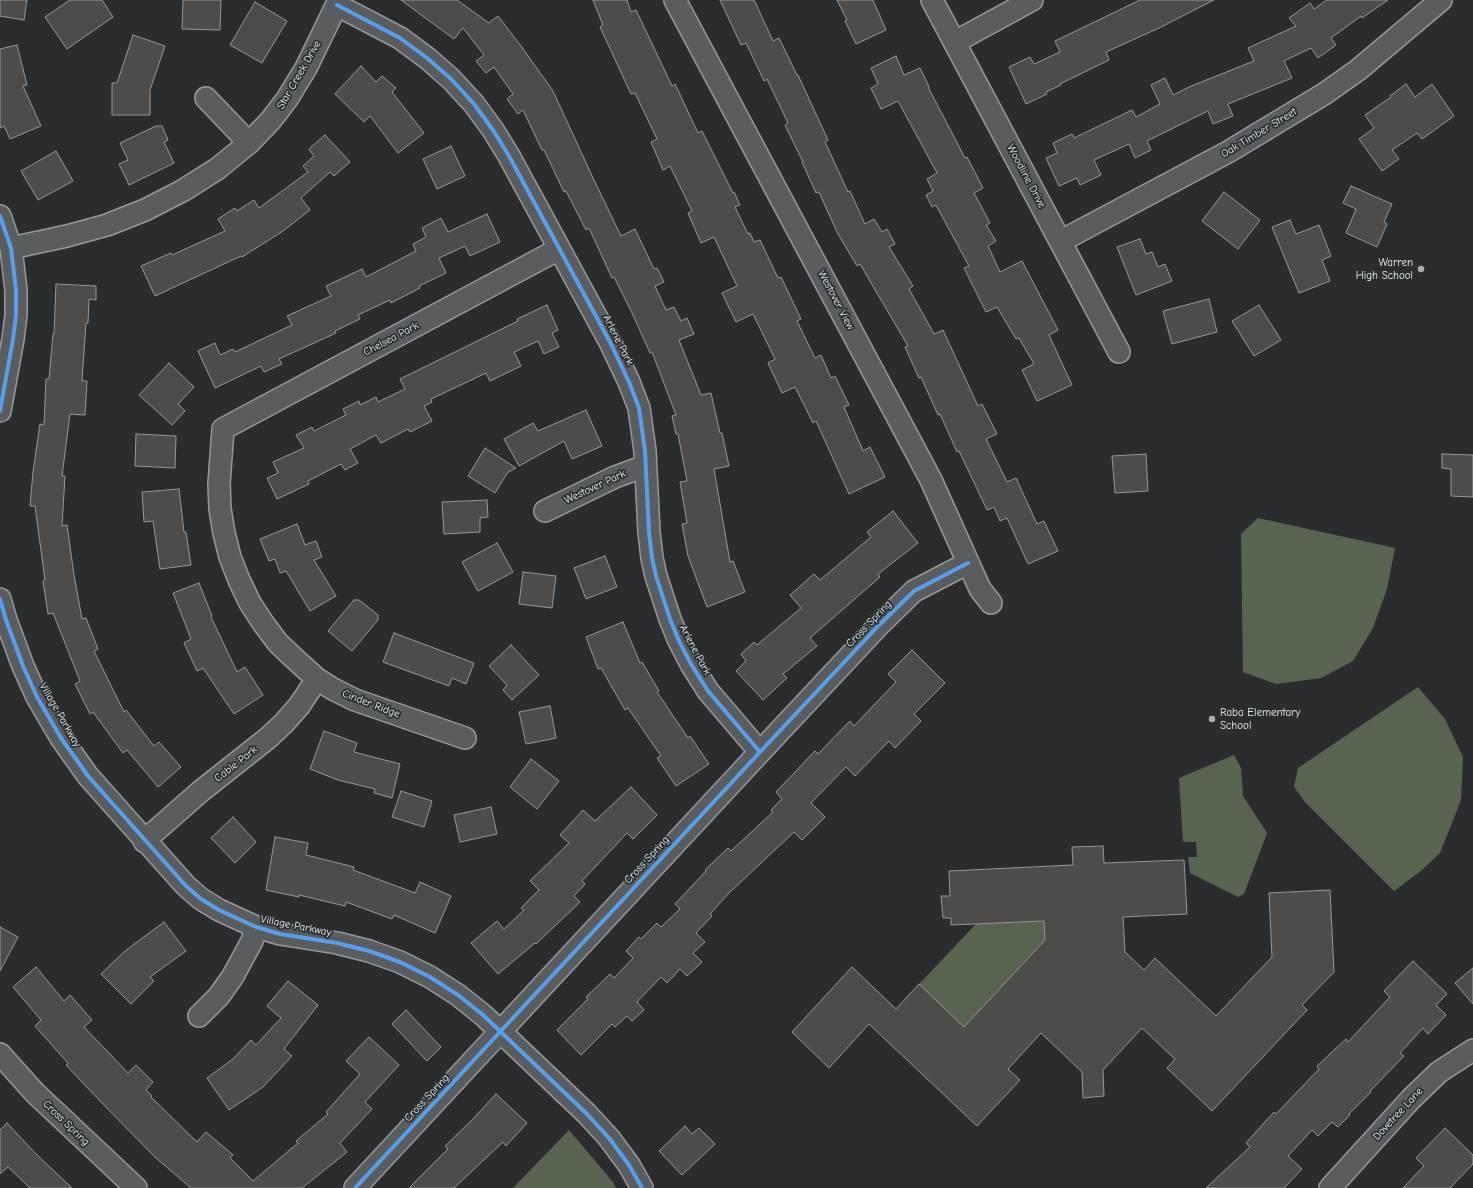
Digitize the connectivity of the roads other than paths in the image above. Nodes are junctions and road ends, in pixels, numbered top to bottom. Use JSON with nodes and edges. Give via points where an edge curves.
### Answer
{"nodes":[{"id":1,"x":675,"y":0,"type":"edge"},
{"id":2,"x":932,"y":0,"type":"edge"},
{"id":3,"x":1032,"y":0,"type":"edge"},
{"id":4,"x":1442,"y":0,"type":"edge"},
{"id":5,"x":338,"y":3,"type":"edge"},
{"id":6,"x":955,"y":42,"type":"junction"},
{"id":7,"x":206,"y":98,"type":"dead end"},
{"id":8,"x":249,"y":143,"type":"junction"},
{"id":9,"x":0,"y":216,"type":"edge"},
{"id":10,"x":1061,"y":241,"type":"junction"},
{"id":11,"x":11,"y":248,"type":"junction"},
{"id":12,"x":559,"y":249,"type":"junction"},
{"id":13,"x":1119,"y":352,"type":"dead end"},
{"id":14,"x":0,"y":411,"type":"edge"},
{"id":15,"x":223,"y":429,"type":"joint"},
{"id":16,"x":645,"y":466,"type":"junction"},
{"id":17,"x":545,"y":511,"type":"dead end"},
{"id":18,"x":968,"y":563,"type":"junction"},
{"id":19,"x":0,"y":598,"type":"edge"},
{"id":20,"x":991,"y":603,"type":"dead end"},
{"id":21,"x":3,"y":621,"type":"edge"},
{"id":22,"x":317,"y":678,"type":"junction"},
{"id":23,"x":465,"y":738,"type":"dead end"},
{"id":24,"x":760,"y":752,"type":"junction"},
{"id":25,"x":144,"y":841,"type":"junction"},
{"id":26,"x":256,"y":927,"type":"junction"},
{"id":27,"x":199,"y":1016,"type":"dead end"},
{"id":28,"x":501,"y":1032,"type":"junction"},
{"id":29,"x":1473,"y":1050,"type":"edge"},
{"id":30,"x":0,"y":1054,"type":"edge"},
{"id":31,"x":136,"y":1188,"type":"edge"},
{"id":32,"x":355,"y":1188,"type":"edge"},
{"id":33,"x":642,"y":1188,"type":"edge"},
{"id":34,"x":1330,"y":1188,"type":"edge"}],
"edges":[{"from":1,"to":18,"type":"street","name":"Westover View","via":[[931,480]]},
{"from":2,"to":6,"type":"street","name":"Woodline Drive"},
{"from":3,"to":6,"type":"street"},
{"from":4,"to":10,"type":"street","name":"Oak Timber Street","via":[[1358,70],[1324,94],[1228,152]]},
{"from":5,"to":8,"type":"street","name":"Star Creek Drive","via":[[287,100]]},
{"from":5,"to":12,"type":"street","name":"Arlene Park","via":[[400,38],[451,79],[474,104],[509,156]]},
{"from":6,"to":10,"type":"street","name":"Woodline Drive"},
{"from":7,"to":8,"type":"street"},
{"from":8,"to":11,"type":"street","name":"Star Creek Drive","via":[[217,169],[182,192],[145,210],[101,227]]},
{"from":9,"to":11,"type":"street"},
{"from":10,"to":13,"type":"street","name":"Woodline Drive"},
{"from":11,"to":14,"type":"street","via":[[16,315]]},
{"from":12,"to":15,"type":"street","name":"Chelsea Park"},
{"from":12,"to":16,"type":"street","name":"Arlene Park","via":[[629,382],[640,414],[645,444]]},
{"from":15,"to":22,"type":"street","name":"Cinder Ridge","via":[[220,509],[230,557],[250,603],[263,624],[274,638]]},
{"from":16,"to":17,"type":"street","name":"Westover Park","via":[[615,477]]},
{"from":16,"to":24,"type":"street","name":"Arlene Park","via":[[652,558],[670,619],[691,664],[708,691]]},
{"from":18,"to":20,"type":"street","name":"Westover View","via":[[980,589]]},
{"from":18,"to":24,"type":"street","name":"Cross Spring","via":[[914,591]]},
{"from":19,"to":21,"type":"street","name":"Village Parkway"},
{"from":21,"to":25,"type":"street","name":"Village Parkway","via":[[37,697],[61,738],[88,776]]},
{"from":22,"to":23,"type":"street","name":"Cinder Ridge","via":[[355,700]]},
{"from":22,"to":25,"type":"street","name":"Cable Park","via":[[299,706],[284,723],[200,791]]},
{"from":24,"to":28,"type":"street","name":"Cross Spring"},
{"from":25,"to":26,"type":"street","name":"Village Parkway","via":[[186,886],[202,899]]},
{"from":26,"to":27,"type":"street","via":[[252,941],[233,976],[219,996]]},
{"from":26,"to":28,"type":"street","name":"Village Parkway","via":[[280,934],[337,943],[400,962],[458,995]]},
{"from":28,"to":32,"type":"street","name":"Cross Spring"},
{"from":28,"to":33,"type":"street","name":"Village Parkway","via":[[587,1114],[628,1165]]},
{"from":29,"to":34,"type":"street","name":"Dovetree Lane","via":[[1428,1082]]},
{"from":30,"to":31,"type":"street","name":"Cross Spring","via":[[35,1093]]}]}
